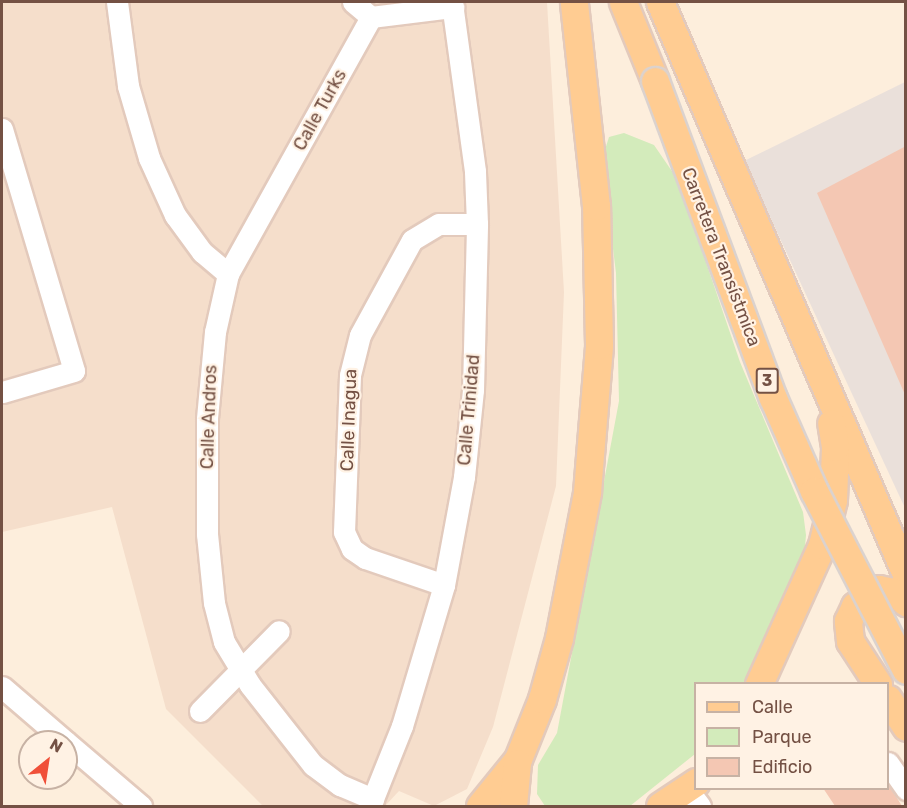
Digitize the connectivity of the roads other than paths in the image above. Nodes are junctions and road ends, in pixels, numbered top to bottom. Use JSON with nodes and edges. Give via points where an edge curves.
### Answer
{"nodes":[{"id":1,"x":117,"y":2,"type":"edge"},
{"id":2,"x":353,"y":2,"type":"edge"},
{"id":3,"x":574,"y":2,"type":"edge"},
{"id":4,"x":623,"y":2,"type":"edge"},
{"id":5,"x":660,"y":2,"type":"edge"},
{"id":6,"x":452,"y":4,"type":"edge"},
{"id":7,"x":371,"y":17,"type":"junction"},
{"id":8,"x":2,"y":129,"type":"edge"},
{"id":9,"x":477,"y":224,"type":"junction"},
{"id":10,"x":228,"y":274,"type":"junction"},
{"id":11,"x":2,"y":392,"type":"edge"},
{"id":12,"x":826,"y":393,"type":"junction"},
{"id":13,"x":906,"y":574,"type":"edge"},
{"id":14,"x":444,"y":585,"type":"junction"},
{"id":15,"x":906,"y":602,"type":"edge"},
{"id":16,"x":279,"y":631,"type":"dead end"},
{"id":17,"x":906,"y":670,"type":"edge"},
{"id":18,"x":241,"y":671,"type":"junction"},
{"id":19,"x":760,"y":682,"type":"edge"},
{"id":20,"x":877,"y":682,"type":"edge"},
{"id":21,"x":2,"y":687,"type":"edge"},
{"id":22,"x":889,"y":701,"type":"edge"},
{"id":23,"x":200,"y":711,"type":"dead end"},
{"id":24,"x":889,"y":719,"type":"edge"},
{"id":25,"x":905,"y":727,"type":"edge"},
{"id":26,"x":52,"y":730,"type":"edge"},
{"id":27,"x":78,"y":752,"type":"edge"},
{"id":28,"x":518,"y":759,"type":"junction"},
{"id":29,"x":889,"y":764,"type":"edge"},
{"id":30,"x":906,"y":789,"type":"edge"},
{"id":31,"x":695,"y":791,"type":"edge"},
{"id":32,"x":372,"y":803,"type":"edge"},
{"id":33,"x":141,"y":807,"type":"edge"},
{"id":34,"x":480,"y":807,"type":"edge"},
{"id":35,"x":513,"y":807,"type":"edge"},
{"id":36,"x":525,"y":807,"type":"edge"},
{"id":37,"x":660,"y":807,"type":"edge"}],
"edges":[{"from":1,"to":10,"type":"street","via":[[128,86],[149,158],[175,215],[202,252]]},
{"from":2,"to":7,"type":"street"},
{"from":3,"to":28,"type":"main road","via":[[596,206],[599,345],[587,492],[561,627],[542,699]]},
{"from":4,"to":17,"type":"main road","name":"Carretera Transístmica","number":"3","bridge":true,"via":[[773,398],[814,492]]},
{"from":5,"to":12,"type":"main road"},
{"from":6,"to":7,"type":"street"},
{"from":6,"to":9,"type":"street","name":"Calle Trinidad","via":[[464,73]]},
{"from":7,"to":10,"type":"street","name":"Calle Turks"},
{"from":8,"to":11,"type":"street","via":[[75,371]]},
{"from":9,"to":14,"type":"street","name":"Calle Trinidad","via":[[473,390],[464,477]]},
{"from":9,"to":14,"type":"street","name":"Calle Inagua","via":[[439,224],[416,234],[360,335],[350,375],[344,532],[352,549],[365,558]]},
{"from":10,"to":18,"type":"street","name":"Calle Andros","via":[[209,375],[207,524],[214,603],[224,642]]},
{"from":12,"to":13,"type":"main road"},
{"from":12,"to":19,"type":"main road","via":[[835,447],[833,500],[810,575]]},
{"from":14,"to":32,"type":"street","name":"Calle Trinidad","via":[[402,726]]},
{"from":15,"to":20,"type":"main road","via":[[894,592],[878,589],[855,606],[848,621],[850,641]]},
{"from":16,"to":18,"type":"street"},
{"from":18,"to":23,"type":"street"},
{"from":18,"to":32,"type":"street","name":"Calle Andros","via":[[314,765]]},
{"from":21,"to":26,"type":"street"},
{"from":22,"to":25,"type":"main road"},
{"from":24,"to":25,"type":"main road"},
{"from":27,"to":33,"type":"street"},
{"from":28,"to":34,"type":"main road"},
{"from":28,"to":35,"type":"main road"},
{"from":28,"to":36,"type":"main road"},
{"from":29,"to":30,"type":"street"},
{"from":31,"to":37,"type":"main road"}]}
